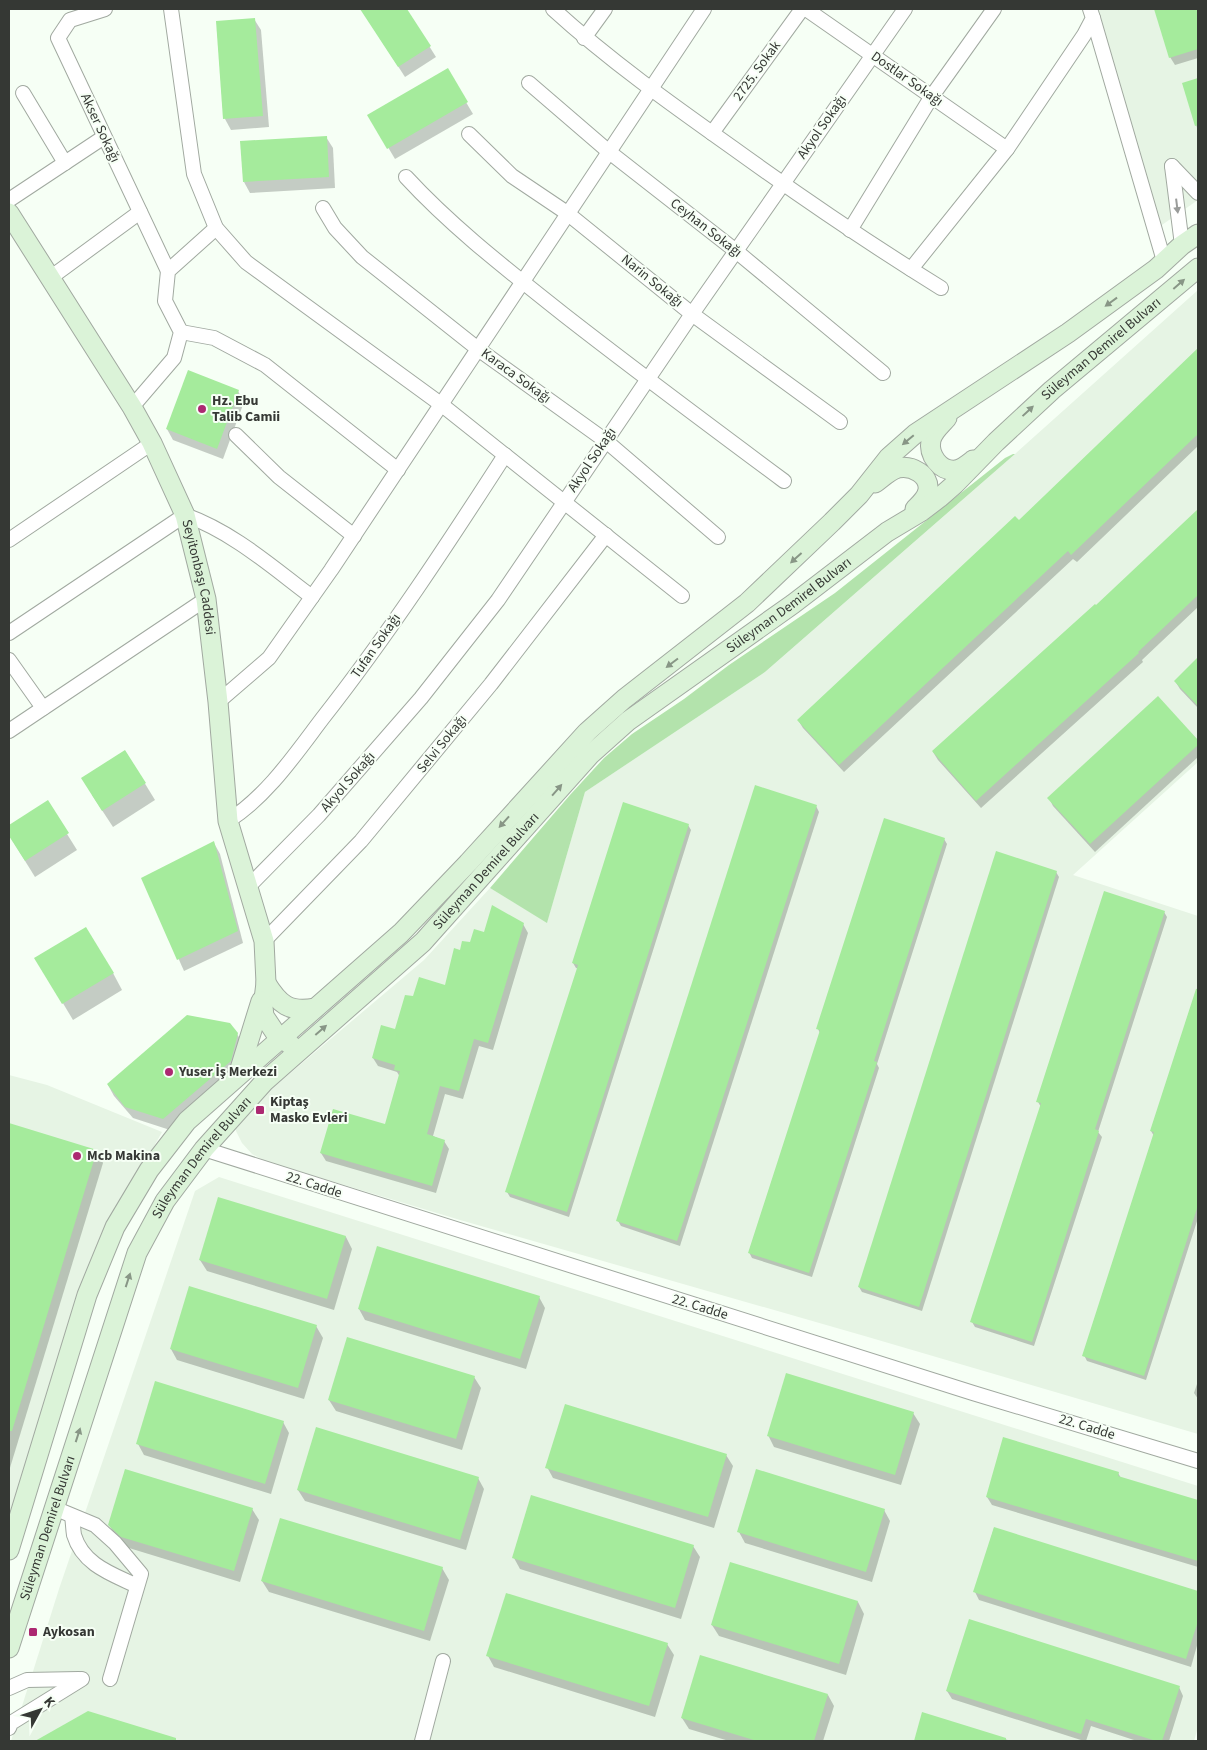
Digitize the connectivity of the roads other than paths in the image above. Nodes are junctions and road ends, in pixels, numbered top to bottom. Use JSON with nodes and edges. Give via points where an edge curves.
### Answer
{"nodes":[{"id":1,"x":105,"y":9,"type":"edge"},
{"id":2,"x":170,"y":9,"type":"edge"},
{"id":3,"x":553,"y":9,"type":"edge"},
{"id":4,"x":605,"y":9,"type":"edge"},
{"id":5,"x":704,"y":9,"type":"edge"},
{"id":6,"x":802,"y":9,"type":"edge"},
{"id":7,"x":806,"y":9,"type":"edge"},
{"id":8,"x":905,"y":9,"type":"edge"},
{"id":9,"x":994,"y":9,"type":"edge"},
{"id":10,"x":1091,"y":13,"type":"edge"},
{"id":11,"x":584,"y":38,"type":"junction"},
{"id":12,"x":873,"y":55,"type":"junction"},
{"id":13,"x":529,"y":83,"type":"dead end"},
{"id":14,"x":650,"y":89,"type":"junction"},
{"id":15,"x":23,"y":93,"type":"dead end"},
{"id":16,"x":932,"y":96,"type":"junction"},
{"id":17,"x":469,"y":134,"type":"dead end"},
{"id":18,"x":712,"y":134,"type":"junction"},
{"id":19,"x":104,"y":137,"type":"junction"},
{"id":20,"x":1007,"y":149,"type":"junction"},
{"id":21,"x":608,"y":151,"type":"junction"},
{"id":22,"x":65,"y":162,"type":"junction"},
{"id":23,"x":406,"y":177,"type":"dead end"},
{"id":24,"x":783,"y":184,"type":"junction"},
{"id":25,"x":1198,"y":193,"type":"edge"},
{"id":26,"x":9,"y":200,"type":"edge"},
{"id":27,"x":323,"y":208,"type":"dead end"},
{"id":28,"x":140,"y":212,"type":"junction"},
{"id":29,"x":9,"y":213,"type":"edge"},
{"id":30,"x":567,"y":213,"type":"junction"},
{"id":31,"x":216,"y":228,"type":"junction"},
{"id":32,"x":850,"y":230,"type":"junction"},
{"id":33,"x":1198,"y":234,"type":"edge"},
{"id":34,"x":1182,"y":245,"type":"junction"},
{"id":35,"x":736,"y":251,"type":"junction"},
{"id":36,"x":1164,"y":261,"type":"junction"},
{"id":37,"x":1198,"y":268,"type":"edge"},
{"id":38,"x":911,"y":269,"type":"junction"},
{"id":39,"x":168,"y":271,"type":"junction"},
{"id":40,"x":50,"y":278,"type":"junction"},
{"id":41,"x":522,"y":282,"type":"junction"},
{"id":42,"x":941,"y":288,"type":"dead end"},
{"id":43,"x":692,"y":314,"type":"junction"},
{"id":44,"x":181,"y":332,"type":"junction"},
{"id":45,"x":478,"y":349,"type":"junction"},
{"id":46,"x":883,"y":373,"type":"dead end"},
{"id":47,"x":647,"y":380,"type":"junction"},
{"id":48,"x":962,"y":402,"type":"junction"},
{"id":49,"x":442,"y":405,"type":"junction"},
{"id":50,"x":132,"y":407,"type":"junction"},
{"id":51,"x":840,"y":422,"type":"dead end"},
{"id":52,"x":236,"y":435,"type":"dead end"},
{"id":53,"x":606,"y":441,"type":"junction"},
{"id":54,"x":152,"y":443,"type":"junction"},
{"id":55,"x":993,"y":445,"type":"junction"},
{"id":56,"x":505,"y":455,"type":"junction"},
{"id":57,"x":398,"y":470,"type":"junction"},
{"id":58,"x":784,"y":482,"type":"dead end"},
{"id":59,"x":859,"y":495,"type":"junction"},
{"id":60,"x":564,"y":502,"type":"junction"},
{"id":61,"x":185,"y":515,"type":"junction"},
{"id":62,"x":887,"y":532,"type":"junction"},
{"id":63,"x":606,"y":535,"type":"junction"},
{"id":64,"x":354,"y":536,"type":"junction"},
{"id":65,"x":718,"y":537,"type":"dead end"},
{"id":66,"x":9,"y":540,"type":"edge"},
{"id":67,"x":682,"y":596,"type":"dead end"},
{"id":68,"x":312,"y":597,"type":"junction"},
{"id":69,"x":206,"y":599,"type":"junction"},
{"id":70,"x":9,"y":633,"type":"edge"},
{"id":71,"x":9,"y":660,"type":"edge"},
{"id":72,"x":218,"y":702,"type":"junction"},
{"id":73,"x":42,"y":708,"type":"junction"},
{"id":74,"x":9,"y":731,"type":"edge"},
{"id":75,"x":228,"y":821,"type":"junction"},
{"id":76,"x":248,"y":887,"type":"junction"},
{"id":77,"x":264,"y":941,"type":"junction"},
{"id":78,"x":266,"y":983,"type":"junction"},
{"id":79,"x":315,"y":1008,"type":"junction"},
{"id":80,"x":280,"y":1038,"type":"junction"},
{"id":81,"x":299,"y":1050,"type":"junction"},
{"id":82,"x":237,"y":1076,"type":"junction"},
{"id":83,"x":204,"y":1149,"type":"junction"},
{"id":84,"x":1198,"y":1461,"type":"edge"},
{"id":85,"x":54,"y":1508,"type":"junction"},
{"id":86,"x":72,"y":1516,"type":"junction"},
{"id":87,"x":9,"y":1550,"type":"edge"},
{"id":88,"x":137,"y":1586,"type":"junction"},
{"id":89,"x":9,"y":1648,"type":"edge"},
{"id":90,"x":443,"y":1661,"type":"dead end"},
{"id":91,"x":110,"y":1679,"type":"dead end"},
{"id":92,"x":9,"y":1688,"type":"edge"},
{"id":93,"x":9,"y":1728,"type":"edge"},
{"id":94,"x":422,"y":1741,"type":"edge"}],
"edges":[{"from":1,"to":19,"type":"street","name":"Akser Sokağı","via":[[70,20],[58,38]]},
{"from":2,"to":31,"type":"street","via":[[194,174]]},
{"from":3,"to":11,"type":"street"},
{"from":4,"to":11,"type":"street"},
{"from":5,"to":14,"type":"street"},
{"from":6,"to":18,"type":"street","name":"2725. Sokak"},
{"from":7,"to":12,"type":"street","name":"Dostlar Sokağı"},
{"from":8,"to":12,"type":"street","name":"Akyol Sokağı"},
{"from":9,"to":16,"type":"street"},
{"from":10,"to":20,"type":"street","via":[[1084,35]]},
{"from":10,"to":36,"type":"street"},
{"from":11,"to":14,"type":"street"},
{"from":12,"to":16,"type":"street","name":"Dostlar Sokağı"},
{"from":12,"to":24,"type":"street","name":"Akyol Sokağı"},
{"from":13,"to":21,"type":"street","name":"Ceyhan Sokağı"},
{"from":14,"to":18,"type":"street"},
{"from":14,"to":21,"type":"street"},
{"from":15,"to":22,"type":"street"},
{"from":16,"to":20,"type":"street","name":"Dostlar Sokağı"},
{"from":16,"to":32,"type":"street"},
{"from":17,"to":30,"type":"street","name":"Narin Sokağı","via":[[512,176]]},
{"from":18,"to":24,"type":"street"},
{"from":19,"to":22,"type":"street"},
{"from":19,"to":28,"type":"street","name":"Akser Sokağı"},
{"from":20,"to":38,"type":"street"},
{"from":21,"to":30,"type":"street"},
{"from":21,"to":35,"type":"street","name":"Ceyhan Sokağı"},
{"from":22,"to":26,"type":"street"},
{"from":23,"to":41,"type":"street","via":[[431,205]]},
{"from":24,"to":32,"type":"street"},
{"from":24,"to":35,"type":"street","name":"Akyol Sokağı"},
{"from":25,"to":34,"type":"street","one_way":true,"via":[[1172,166]]},
{"from":27,"to":45,"type":"street","name":"Karaca Sokağı","via":[[335,228],[362,258]]},
{"from":28,"to":39,"type":"street","name":"Akser Sokağı"},
{"from":28,"to":40,"type":"street"},
{"from":29,"to":40,"type":"main road","name":"Seyitonbaşı Caddesi"},
{"from":30,"to":41,"type":"street"},
{"from":30,"to":43,"type":"street","name":"Narin Sokağı"},
{"from":31,"to":39,"type":"street"},
{"from":31,"to":49,"type":"street","via":[[246,262]]},
{"from":32,"to":38,"type":"street"},
{"from":33,"to":34,"type":"main road","name":"Süleyman Demirel Bulvarı"},
{"from":34,"to":36,"type":"main road","name":"Süleyman Demirel Bulvarı"},
{"from":35,"to":43,"type":"street","name":"Akyol Sokağı"},
{"from":35,"to":46,"type":"street","name":"Ceyhan Sokağı"},
{"from":36,"to":48,"type":"main road","name":"Süleyman Demirel Bulvarı","one_way":true,"via":[[1068,333]]},
{"from":55,"to":37,"type":"main road","name":"Süleyman Demirel Bulvarı","one_way":true,"via":[[1052,390]]},
{"from":38,"to":42,"type":"street"},
{"from":39,"to":44,"type":"street","via":[[165,301]]},
{"from":40,"to":50,"type":"main road","name":"Seyitonbaşı Caddesi"},
{"from":41,"to":45,"type":"street"},
{"from":41,"to":47,"type":"street"},
{"from":43,"to":47,"type":"street","name":"Akyol Sokağı"},
{"from":43,"to":51,"type":"street","name":"Narin Sokağı"},
{"from":44,"to":50,"type":"street","via":[[174,358]]},
{"from":44,"to":57,"type":"street","via":[[214,338],[265,365]]},
{"from":45,"to":49,"type":"street"},
{"from":45,"to":53,"type":"street","name":"Karaca Sokağı"},
{"from":47,"to":53,"type":"street","name":"Akyol Sokağı"},
{"from":47,"to":58,"type":"street"},
{"from":48,"to":55,"type":"main road","via":[[933,436],[931,449],[937,462],[943,468],[958,470]]},
{"from":48,"to":59,"type":"main road","name":"Süleyman Demirel Bulvarı","one_way":true,"via":[[901,446]]},
{"from":49,"to":56,"type":"street"},
{"from":49,"to":57,"type":"street"},
{"from":50,"to":54,"type":"main road","name":"Seyitonbaşı Caddesi"},
{"from":52,"to":64,"type":"street","via":[[279,477]]},
{"from":53,"to":60,"type":"street","name":"Akyol Sokağı"},
{"from":53,"to":65,"type":"street","name":"Karaca Sokağı"},
{"from":54,"to":61,"type":"main road","name":"Seyitonbaşı Caddesi"},
{"from":54,"to":66,"type":"street"},
{"from":55,"to":62,"type":"main road","name":"Süleyman Demirel Bulvarı","via":[[939,498]]},
{"from":56,"to":60,"type":"street"},
{"from":56,"to":75,"type":"street","name":"Tufan Sokağı","via":[[448,544],[351,682],[254,803]]},
{"from":57,"to":64,"type":"street"},
{"from":59,"to":62,"type":"main road","via":[[898,468],[907,467],[919,472],[926,480],[927,496]]},
{"from":59,"to":79,"type":"main road","name":"Süleyman Demirel Bulvarı","one_way":true,"via":[[748,603],[607,714],[401,933]]},
{"from":60,"to":63,"type":"street"},
{"from":60,"to":76,"type":"street","name":"Akyol Sokağı","via":[[498,600],[421,698],[319,815]]},
{"from":61,"to":68,"type":"street","via":[[207,522]]},
{"from":61,"to":69,"type":"main road","name":"Seyitonbaşı Caddesi"},
{"from":61,"to":70,"type":"street"},
{"from":81,"to":62,"type":"main road","name":"Süleyman Demirel Bulvarı","one_way":true,"via":[[423,942],[609,736]]},
{"from":63,"to":67,"type":"street"},
{"from":63,"to":77,"type":"street","name":"Selvi Sokağı","via":[[491,684],[361,842]]},
{"from":64,"to":68,"type":"street"},
{"from":68,"to":72,"type":"street","via":[[269,658]]},
{"from":69,"to":72,"type":"main road","name":"Seyitonbaşı Caddesi"},
{"from":69,"to":73,"type":"street"},
{"from":71,"to":73,"type":"street"},
{"from":72,"to":75,"type":"main road","name":"Seyitonbaşı Caddesi"},
{"from":73,"to":74,"type":"street"},
{"from":75,"to":76,"type":"main road","name":"Seyitonbaşı Caddesi"},
{"from":76,"to":77,"type":"main road","name":"Seyitonbaşı Caddesi"},
{"from":77,"to":78,"type":"main road","name":"Seyitonbaşı Caddesi"},
{"from":78,"to":79,"type":"main road","via":[[279,1002],[286,1006],[302,1010]]},
{"from":78,"to":80,"type":"main road","name":"Seyitonbaşı Caddesi","via":[[264,1016]]},
{"from":78,"to":82,"type":"main road","name":"Seyitonbaşı Caddesi"},
{"from":79,"to":80,"type":"main road","name":"Süleyman Demirel Bulvarı"},
{"from":80,"to":81,"type":"main road","name":"Seyitonbaşı Caddesi"},
{"from":80,"to":82,"type":"main road","name":"Süleyman Demirel Bulvarı"},
{"from":81,"to":83,"type":"main road","name":"Süleyman Demirel Bulvarı","via":[[265,1081]]},
{"from":82,"to":87,"type":"main road","name":"Süleyman Demirel Bulvarı","via":[[187,1120],[149,1170],[115,1228],[87,1295]]},
{"from":83,"to":84,"type":"street","name":"22. Cadde","via":[[973,1393]]},
{"from":85,"to":83,"type":"main road","name":"Süleyman Demirel Bulvarı","one_way":true,"via":[[137,1253],[165,1201]]},
{"from":85,"to":86,"type":"street"},
{"from":85,"to":89,"type":"main road","name":"Süleyman Demirel Bulvarı"},
{"from":86,"to":88,"type":"street","via":[[74,1536],[85,1556],[99,1569]]},
{"from":86,"to":88,"type":"street","via":[[94,1525],[116,1544],[141,1574]]},
{"from":88,"to":91,"type":"street"},
{"from":90,"to":94,"type":"street"},
{"from":92,"to":93,"type":"street","via":[[27,1680],[82,1679],[10,1723]]}]}
